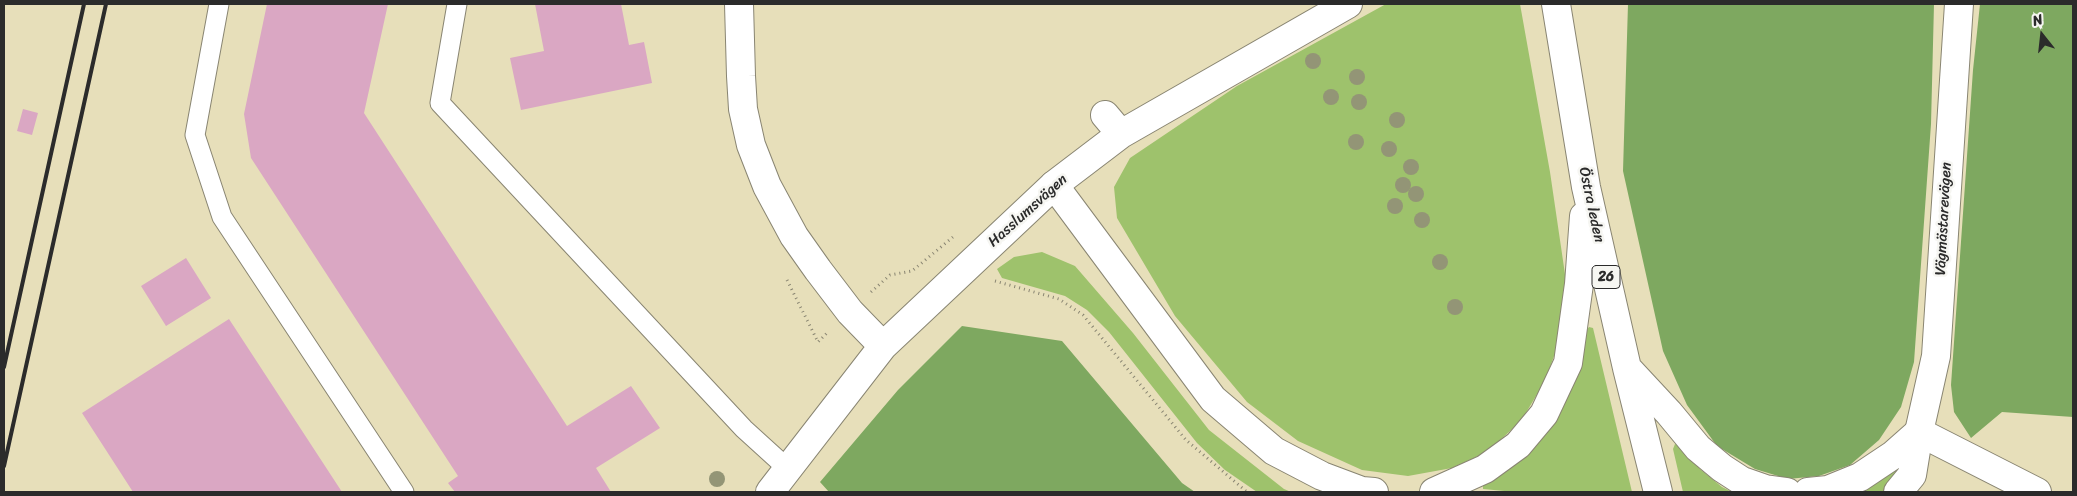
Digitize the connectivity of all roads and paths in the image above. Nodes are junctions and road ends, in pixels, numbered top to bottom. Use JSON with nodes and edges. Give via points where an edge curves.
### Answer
{"nodes":[{"id":1,"x":219,"y":4,"type":"edge"},
{"id":2,"x":457,"y":4,"type":"edge"},
{"id":3,"x":739,"y":4,"type":"edge"},
{"id":4,"x":1348,"y":4,"type":"edge"},
{"id":5,"x":1556,"y":4,"type":"edge"},
{"id":6,"x":1959,"y":4,"type":"edge"},
{"id":7,"x":1054,"y":185,"type":"junction"},
{"id":8,"x":1586,"y":187,"type":"junction"},
{"id":9,"x":954,"y":236,"type":"dead end"},
{"id":10,"x":890,"y":276,"type":"dead end"},
{"id":11,"x":991,"y":280,"type":"dead end"},
{"id":12,"x":883,"y":346,"type":"junction"},
{"id":13,"x":1627,"y":368,"type":"junction"},
{"id":14,"x":1919,"y":432,"type":"junction"},
{"id":15,"x":788,"y":470,"type":"junction"},
{"id":16,"x":404,"y":492,"type":"edge"},
{"id":17,"x":770,"y":492,"type":"edge"},
{"id":18,"x":1247,"y":492,"type":"edge"},
{"id":19,"x":1374,"y":492,"type":"edge"},
{"id":20,"x":1434,"y":492,"type":"edge"},
{"id":21,"x":1658,"y":492,"type":"edge"},
{"id":22,"x":1787,"y":492,"type":"edge"},
{"id":23,"x":1808,"y":492,"type":"edge"},
{"id":24,"x":1898,"y":492,"type":"edge"},
{"id":25,"x":2037,"y":492,"type":"edge"}],
"edges":[{"from":1,"to":16,"type":"lane","via":[[195,135],[222,217]]},
{"from":2,"to":15,"type":"lane","via":[[440,103],[744,429]]},
{"from":3,"to":12,"type":"main road","via":[[743,108],[751,145],[767,186],[794,236],[818,270],[850,312]]},
{"from":4,"to":7,"type":"main road","name":"Hasslumsvägen","via":[[1113,124]]},
{"from":5,"to":8,"type":"main road","name":"Östra leden","number":"26"},
{"from":6,"to":14,"type":"main road","name":"Vägmästarevägen","via":[[1936,356]]},
{"from":7,"to":12,"type":"main road","name":"Hasslumsvägen"},
{"from":7,"to":19,"type":"main road","via":[[1213,398],[1274,451],[1322,476]]},
{"from":8,"to":13,"type":"main road","name":"Östra leden","number":"26"},
{"from":8,"to":20,"type":"main road","via":[[1579,284],[1568,363],[1544,414],[1518,445],[1485,469]]},
{"from":9,"to":10,"type":"path","via":[[912,271]]},
{"from":11,"to":18,"type":"path","via":[[1059,300],[1083,315],[1186,440]]},
{"from":12,"to":15,"type":"main road","name":"Hasslumsvägen"},
{"from":13,"to":21,"type":"main road","name":"Östra leden","number":"26"},
{"from":13,"to":22,"type":"main road","via":[[1698,448],[1722,468],[1742,481]]},
{"from":14,"to":23,"type":"main road","via":[[1893,455],[1860,477],[1828,490]]},
{"from":14,"to":24,"type":"main road","name":"Vägmästarevägen","via":[[1912,475]]},
{"from":14,"to":25,"type":"main road"},
{"from":15,"to":17,"type":"main road","name":"Hasslumsvägen"}]}
